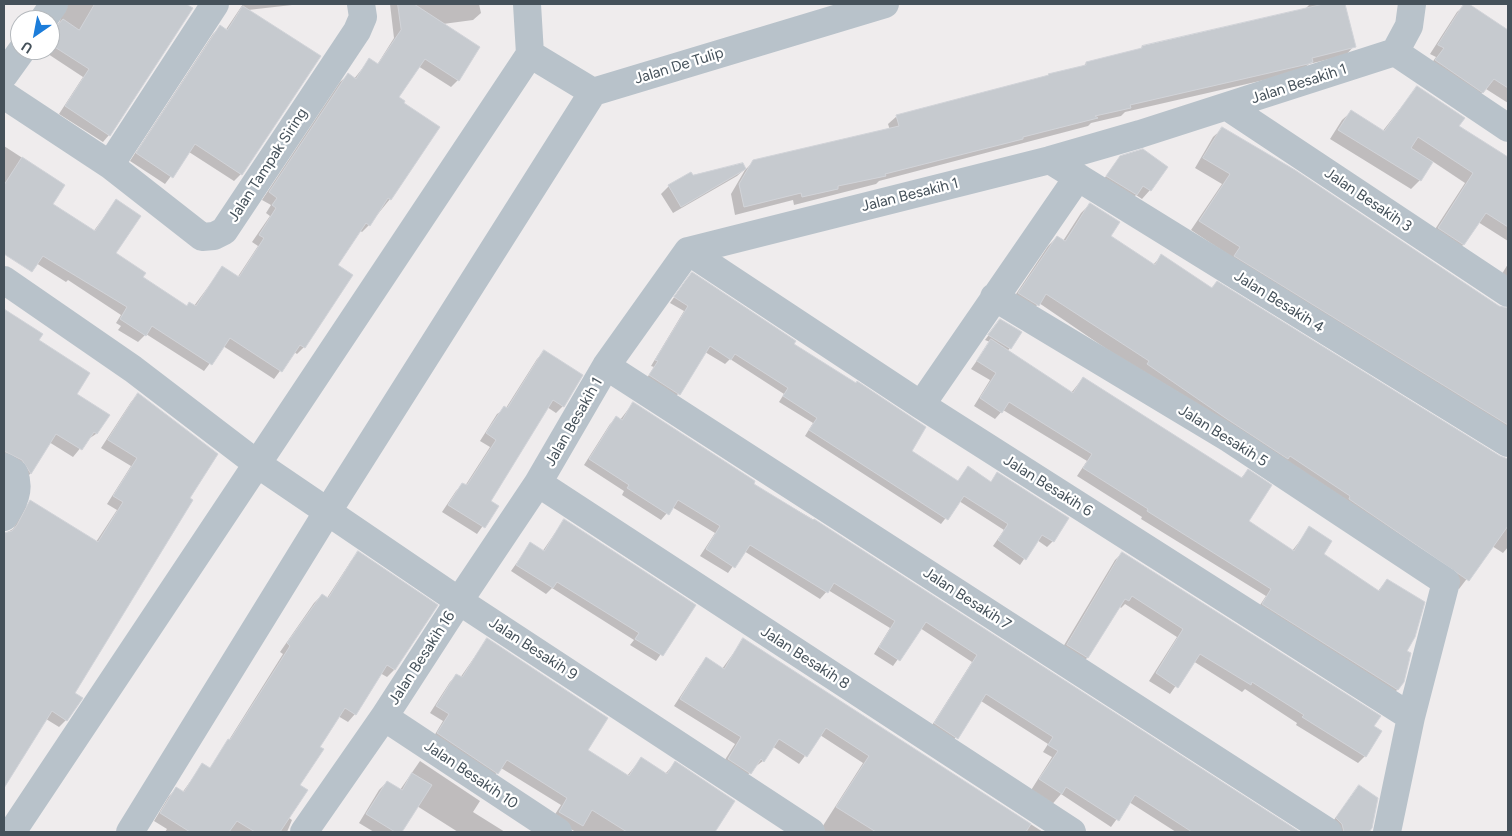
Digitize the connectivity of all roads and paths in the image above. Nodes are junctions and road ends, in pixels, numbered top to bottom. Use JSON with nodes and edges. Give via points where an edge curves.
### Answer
{"nodes":[{"id":1,"x":215,"y":4,"type":"edge"},
{"id":2,"x":361,"y":4,"type":"edge"},
{"id":3,"x":527,"y":4,"type":"edge"},
{"id":4,"x":885,"y":4,"type":"edge"},
{"id":5,"x":1412,"y":4,"type":"edge"},
{"id":6,"x":1395,"y":52,"type":"junction"},
{"id":7,"x":530,"y":54,"type":"junction"},
{"id":8,"x":15,"y":60,"type":"edge"},
{"id":9,"x":4,"y":75,"type":"edge"},
{"id":10,"x":593,"y":92,"type":"junction"},
{"id":11,"x":4,"y":95,"type":"edge"},
{"id":12,"x":1228,"y":107,"type":"junction"},
{"id":13,"x":1508,"y":128,"type":"edge"},
{"id":14,"x":1050,"y":160,"type":"junction"},
{"id":15,"x":110,"y":165,"type":"junction"},
{"id":16,"x":1078,"y":177,"type":"junction"},
{"id":17,"x":688,"y":251,"type":"junction"},
{"id":18,"x":4,"y":280,"type":"edge"},
{"id":19,"x":1508,"y":293,"type":"edge"},
{"id":20,"x":994,"y":297,"type":"junction"},
{"id":21,"x":606,"y":366,"type":"junction"},
{"id":22,"x":921,"y":405,"type":"junction"},
{"id":23,"x":1508,"y":443,"type":"edge"},
{"id":24,"x":256,"y":463,"type":"junction"},
{"id":25,"x":4,"y":467,"type":"edge"},
{"id":26,"x":538,"y":483,"type":"junction"},
{"id":27,"x":328,"y":511,"type":"junction"},
{"id":28,"x":4,"y":517,"type":"edge"},
{"id":29,"x":459,"y":601,"type":"junction"},
{"id":30,"x":384,"y":717,"type":"junction"},
{"id":31,"x":1411,"y":717,"type":"junction"},
{"id":32,"x":311,"y":830,"type":"edge"},
{"id":33,"x":12,"y":832,"type":"edge"},
{"id":34,"x":130,"y":832,"type":"edge"},
{"id":35,"x":558,"y":832,"type":"edge"},
{"id":36,"x":811,"y":832,"type":"edge"},
{"id":37,"x":1072,"y":832,"type":"edge"},
{"id":38,"x":1328,"y":832,"type":"edge"},
{"id":39,"x":1387,"y":832,"type":"edge"}],
"edges":[{"from":1,"to":15,"type":"street"},
{"from":2,"to":15,"type":"street","name":"Jalan Tampak Siring","via":[[363,17],[357,31],[224,231],[202,237]]},
{"from":3,"to":7,"type":"street"},
{"from":4,"to":10,"type":"street","name":"Jalan De Tulip"},
{"from":5,"to":6,"type":"street","via":[[1409,26]]},
{"from":6,"to":12,"type":"street","name":"Jalan Besakih 1"},
{"from":6,"to":13,"type":"street"},
{"from":7,"to":10,"type":"street"},
{"from":7,"to":24,"type":"street"},
{"from":8,"to":9,"type":"street"},
{"from":10,"to":27,"type":"street"},
{"from":11,"to":15,"type":"street","name":"Jalan Tampak Siring"},
{"from":12,"to":14,"type":"street","name":"Jalan Besakih 1"},
{"from":12,"to":19,"type":"street","name":"Jalan Besakih 3"},
{"from":14,"to":16,"type":"street","name":"Jalan Besakih 4"},
{"from":14,"to":17,"type":"street","name":"Jalan Besakih 1"},
{"from":16,"to":20,"type":"street"},
{"from":16,"to":23,"type":"street","name":"Jalan Besakih 4"},
{"from":17,"to":21,"type":"street","name":"Jalan Besakih 1"},
{"from":17,"to":22,"type":"street","name":"Jalan Besakih 6"},
{"from":18,"to":24,"type":"street","via":[[133,369]]},
{"from":20,"to":22,"type":"street"},
{"from":20,"to":31,"type":"street","name":"Jalan Besakih 5","via":[[1230,439],[1446,582]]},
{"from":21,"to":26,"type":"street","name":"Jalan Besakih 1"},
{"from":21,"to":38,"type":"street","name":"Jalan Besakih 7"},
{"from":22,"to":31,"type":"street","name":"Jalan Besakih 6"},
{"from":24,"to":27,"type":"street","name":"Jalan Besakih 9"},
{"from":24,"to":33,"type":"street"},
{"from":25,"to":28,"type":"street","via":[[14,474],[17,490],[15,500]]},
{"from":26,"to":29,"type":"street","name":"Jalan Besakih 16"},
{"from":26,"to":37,"type":"street","name":"Jalan Besakih 8"},
{"from":27,"to":29,"type":"street","name":"Jalan Besakih 9"},
{"from":27,"to":34,"type":"street"},
{"from":29,"to":30,"type":"street","name":"Jalan Besakih 16"},
{"from":29,"to":36,"type":"street","name":"Jalan Besakih 9"},
{"from":30,"to":32,"type":"street","name":"Jalan Besakih 16"},
{"from":30,"to":35,"type":"street","name":"Jalan Besakih 10"},
{"from":31,"to":39,"type":"street"}]}
